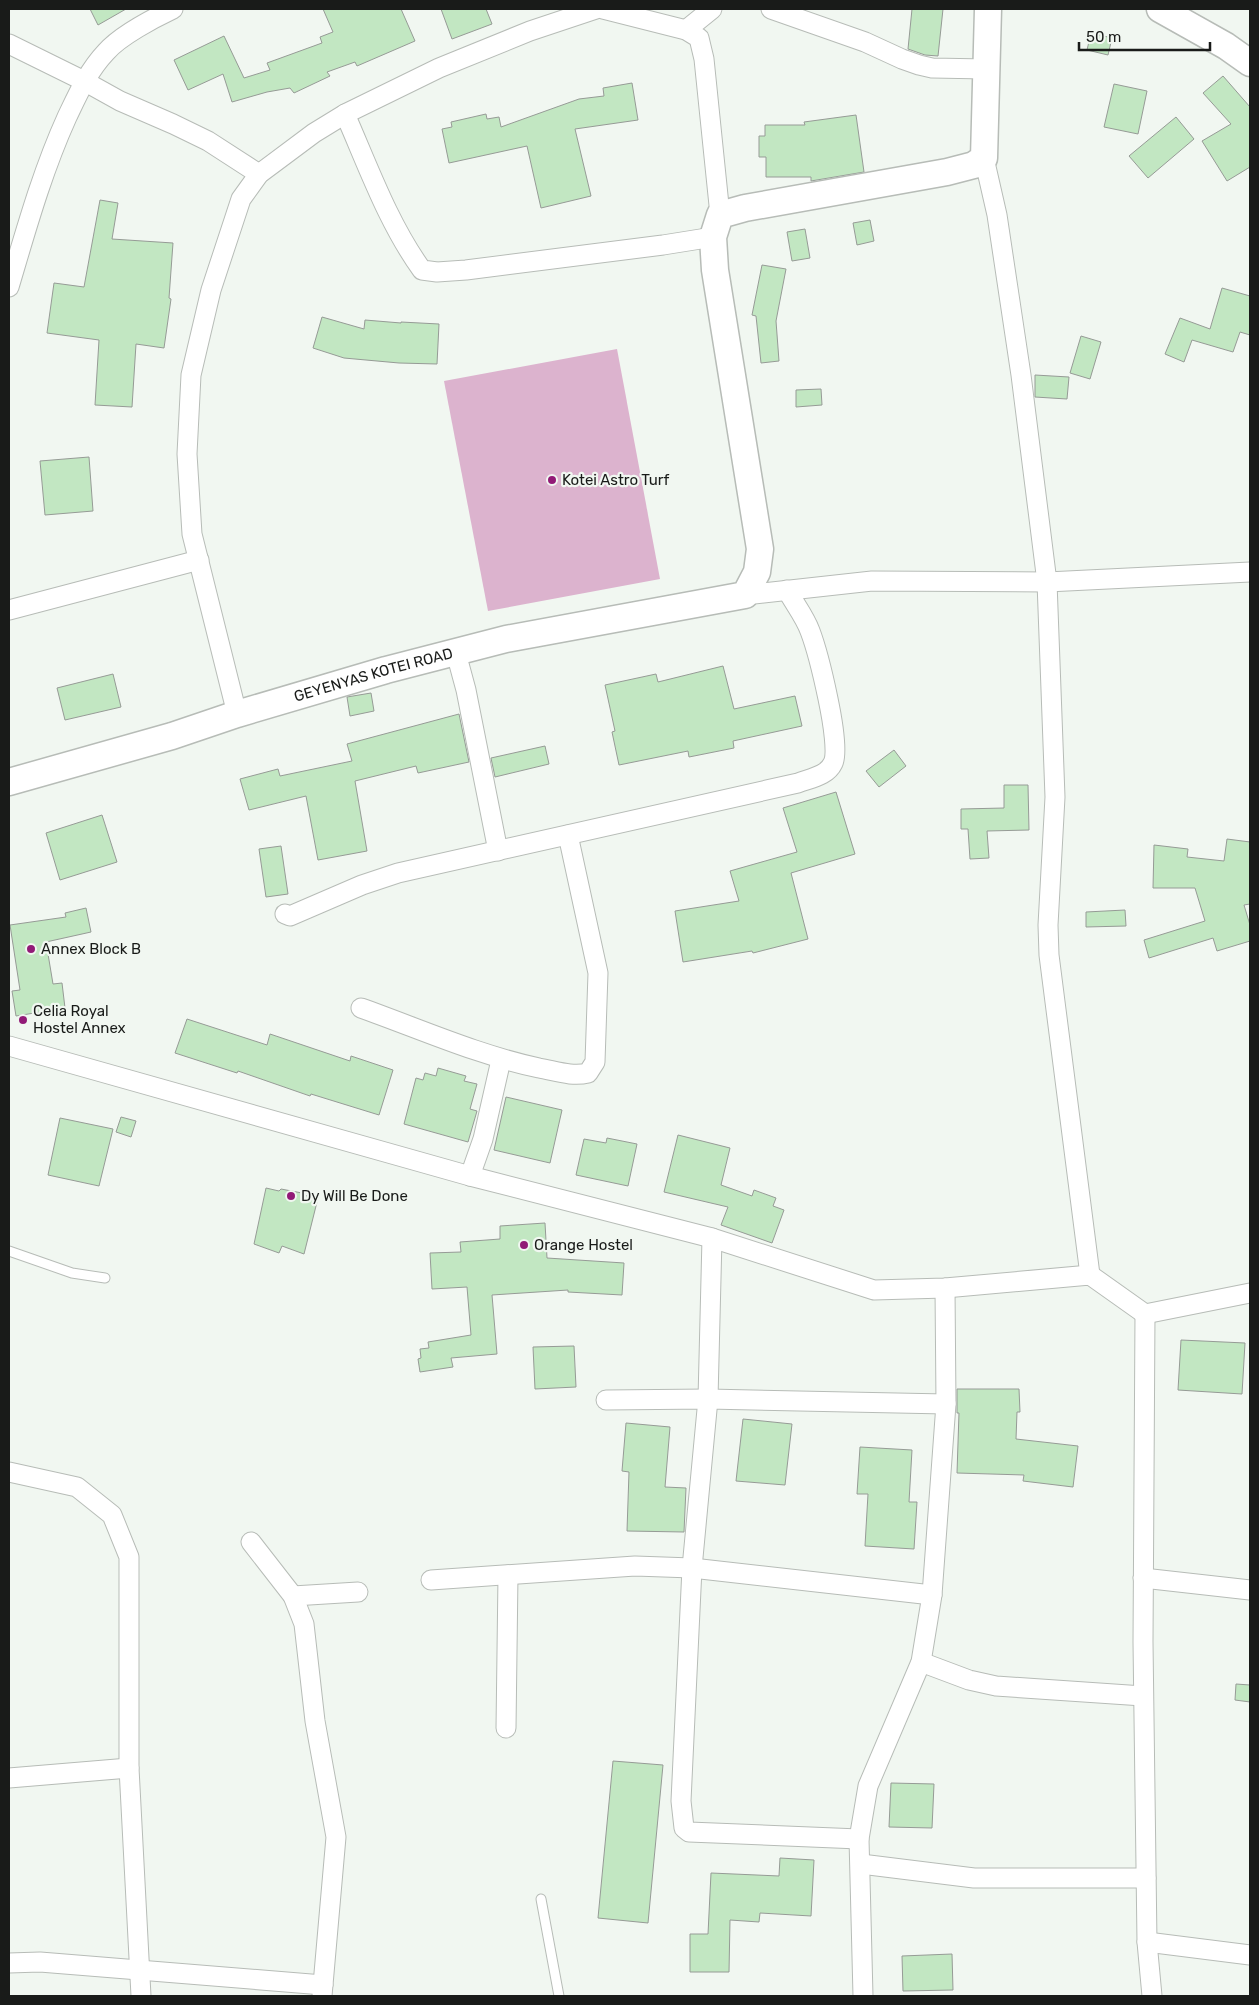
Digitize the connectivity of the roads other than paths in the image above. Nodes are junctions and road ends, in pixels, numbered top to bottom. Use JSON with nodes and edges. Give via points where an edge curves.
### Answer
{"nodes":[{"id":1,"x":173,"y":9,"type":"edge"},
{"id":2,"x":596,"y":9,"type":"edge"},
{"id":3,"x":603,"y":9,"type":"edge"},
{"id":4,"x":712,"y":9,"type":"edge"},
{"id":5,"x":771,"y":9,"type":"edge"},
{"id":6,"x":988,"y":9,"type":"edge"},
{"id":7,"x":1160,"y":9,"type":"edge"},
{"id":8,"x":686,"y":30,"type":"junction"},
{"id":9,"x":9,"y":44,"type":"edge"},
{"id":10,"x":1250,"y":63,"type":"edge"},
{"id":11,"x":986,"y":69,"type":"junction"},
{"id":12,"x":84,"y":81,"type":"junction"},
{"id":13,"x":345,"y":114,"type":"junction"},
{"id":14,"x":984,"y":158,"type":"junction"},
{"id":15,"x":259,"y":174,"type":"junction"},
{"id":16,"x":716,"y":226,"type":"junction"},
{"id":17,"x":9,"y":287,"type":"edge"},
{"id":18,"x":199,"y":560,"type":"junction"},
{"id":19,"x":1250,"y":572,"type":"edge"},
{"id":20,"x":1047,"y":582,"type":"junction"},
{"id":21,"x":786,"y":590,"type":"junction"},
{"id":22,"x":744,"y":595,"type":"junction"},
{"id":23,"x":9,"y":605,"type":"edge"},
{"id":24,"x":456,"y":652,"type":"junction"},
{"id":25,"x":237,"y":714,"type":"junction"},
{"id":26,"x":9,"y":782,"type":"edge"},
{"id":27,"x":568,"y":835,"type":"junction"},
{"id":28,"x":498,"y":850,"type":"junction"},
{"id":29,"x":285,"y":914,"type":"dead end"},
{"id":30,"x":361,"y":1008,"type":"dead end"},
{"id":31,"x":9,"y":1046,"type":"edge"},
{"id":32,"x":501,"y":1060,"type":"junction"},
{"id":33,"x":470,"y":1176,"type":"junction"},
{"id":34,"x":712,"y":1238,"type":"junction"},
{"id":35,"x":9,"y":1250,"type":"edge"},
{"id":36,"x":1090,"y":1275,"type":"junction"},
{"id":37,"x":105,"y":1278,"type":"dead end"},
{"id":38,"x":945,"y":1288,"type":"junction"},
{"id":39,"x":1250,"y":1293,"type":"edge"},
{"id":40,"x":1145,"y":1314,"type":"junction"},
{"id":41,"x":708,"y":1399,"type":"junction"},
{"id":42,"x":606,"y":1400,"type":"dead end"},
{"id":43,"x":946,"y":1404,"type":"junction"},
{"id":44,"x":9,"y":1472,"type":"edge"},
{"id":45,"x":251,"y":1542,"type":"dead end"},
{"id":46,"x":692,"y":1568,"type":"junction"},
{"id":47,"x":508,"y":1575,"type":"junction"},
{"id":48,"x":1143,"y":1578,"type":"junction"},
{"id":49,"x":431,"y":1580,"type":"dead end"},
{"id":50,"x":1250,"y":1590,"type":"edge"},
{"id":51,"x":358,"y":1592,"type":"dead end"},
{"id":52,"x":293,"y":1596,"type":"junction"},
{"id":53,"x":932,"y":1596,"type":"junction"},
{"id":54,"x":921,"y":1662,"type":"junction"},
{"id":55,"x":1144,"y":1696,"type":"junction"},
{"id":56,"x":506,"y":1728,"type":"dead end"},
{"id":57,"x":129,"y":1768,"type":"junction"},
{"id":58,"x":9,"y":1778,"type":"edge"},
{"id":59,"x":859,"y":1839,"type":"junction"},
{"id":60,"x":861,"y":1864,"type":"junction"},
{"id":61,"x":1146,"y":1878,"type":"junction"},
{"id":62,"x":541,"y":1899,"type":"dead end"},
{"id":63,"x":1148,"y":1942,"type":"junction"},
{"id":64,"x":1250,"y":1955,"type":"edge"},
{"id":65,"x":9,"y":1963,"type":"edge"},
{"id":66,"x":141,"y":1970,"type":"junction"},
{"id":67,"x":322,"y":1991,"type":"edge"},
{"id":68,"x":141,"y":1996,"type":"edge"},
{"id":69,"x":559,"y":1996,"type":"edge"},
{"id":70,"x":863,"y":1996,"type":"edge"},
{"id":71,"x":1152,"y":1996,"type":"edge"}],
"edges":[{"from":1,"to":12,"type":"street","via":[[107,50]]},
{"from":2,"to":13,"type":"street","via":[[530,31],[440,68]]},
{"from":3,"to":8,"type":"street"},
{"from":4,"to":8,"type":"street"},
{"from":5,"to":11,"type":"street","via":[[932,68]]},
{"from":6,"to":11,"type":"street"},
{"from":7,"to":10,"type":"street"},
{"from":8,"to":16,"type":"street","via":[[699,38],[704,59]]},
{"from":9,"to":12,"type":"street"},
{"from":11,"to":14,"type":"street"},
{"from":12,"to":15,"type":"street","via":[[208,141]]},
{"from":12,"to":17,"type":"street","via":[[41,183]]},
{"from":13,"to":15,"type":"street"},
{"from":13,"to":16,"type":"street","via":[[391,218],[422,270],[466,270],[663,245]]},
{"from":14,"to":16,"type":"street","via":[[974,165],[947,172],[745,208]]},
{"from":14,"to":20,"type":"street","via":[[997,215]]},
{"from":15,"to":18,"type":"street","via":[[241,199],[228,237],[211,290],[191,375],[187,454],[189,508]]},
{"from":16,"to":22,"type":"street","via":[[717,280],[760,542],[758,572]]},
{"from":18,"to":23,"type":"street"},
{"from":18,"to":25,"type":"street"},
{"from":19,"to":20,"type":"street"},
{"from":20,"to":21,"type":"street","via":[[872,581]]},
{"from":20,"to":36,"type":"street","via":[[1055,797],[1049,955]]},
{"from":21,"to":22,"type":"street"},
{"from":21,"to":27,"type":"street","via":[[810,629],[825,686],[836,746],[834,762],[825,774],[798,783]]},
{"from":22,"to":24,"type":"street","name":"GEYENYAS KOTEI ROAD","via":[[506,639]]},
{"from":24,"to":25,"type":"street","name":"GEYENYAS KOTEI ROAD"},
{"from":24,"to":28,"type":"street"},
{"from":25,"to":26,"type":"street","name":"GEYENYAS KOTEI ROAD","via":[[172,736]]},
{"from":27,"to":28,"type":"street"},
{"from":27,"to":32,"type":"street","via":[[598,973],[595,1062],[588,1073],[578,1075]]},
{"from":28,"to":29,"type":"street","via":[[398,873],[290,916]]},
{"from":30,"to":32,"type":"street"},
{"from":31,"to":33,"type":"street"},
{"from":32,"to":33,"type":"street","via":[[483,1139]]},
{"from":33,"to":34,"type":"street"},
{"from":34,"to":38,"type":"street","via":[[874,1290]]},
{"from":34,"to":41,"type":"street"},
{"from":35,"to":37,"type":"lane","via":[[72,1273]]},
{"from":36,"to":38,"type":"street"},
{"from":36,"to":40,"type":"street"},
{"from":38,"to":43,"type":"street"},
{"from":39,"to":40,"type":"street"},
{"from":40,"to":48,"type":"street"},
{"from":41,"to":42,"type":"street"},
{"from":41,"to":43,"type":"street"},
{"from":41,"to":46,"type":"street"},
{"from":43,"to":53,"type":"street"},
{"from":44,"to":57,"type":"street","via":[[77,1487],[112,1516],[129,1557]]},
{"from":45,"to":52,"type":"street"},
{"from":46,"to":47,"type":"street","via":[[635,1566]]},
{"from":46,"to":53,"type":"street"},
{"from":46,"to":59,"type":"street","via":[[681,1801],[684,1828],[695,1833]]},
{"from":47,"to":49,"type":"street"},
{"from":47,"to":56,"type":"street"},
{"from":48,"to":50,"type":"street"},
{"from":48,"to":55,"type":"street"},
{"from":51,"to":52,"type":"street"},
{"from":52,"to":67,"type":"street","via":[[304,1624],[315,1720],[336,1837]]},
{"from":53,"to":54,"type":"street"},
{"from":54,"to":55,"type":"street","via":[[969,1680],[996,1686]]},
{"from":54,"to":59,"type":"street","via":[[868,1786]]},
{"from":55,"to":61,"type":"street"},
{"from":57,"to":58,"type":"street"},
{"from":57,"to":66,"type":"street"},
{"from":59,"to":60,"type":"street"},
{"from":60,"to":61,"type":"street","via":[[974,1878]]},
{"from":60,"to":70,"type":"street"},
{"from":61,"to":63,"type":"street"},
{"from":62,"to":69,"type":"lane"},
{"from":63,"to":64,"type":"street"},
{"from":63,"to":71,"type":"street"},
{"from":65,"to":66,"type":"street","via":[[40,1962]]},
{"from":66,"to":67,"type":"street"},
{"from":66,"to":68,"type":"street"}]}
